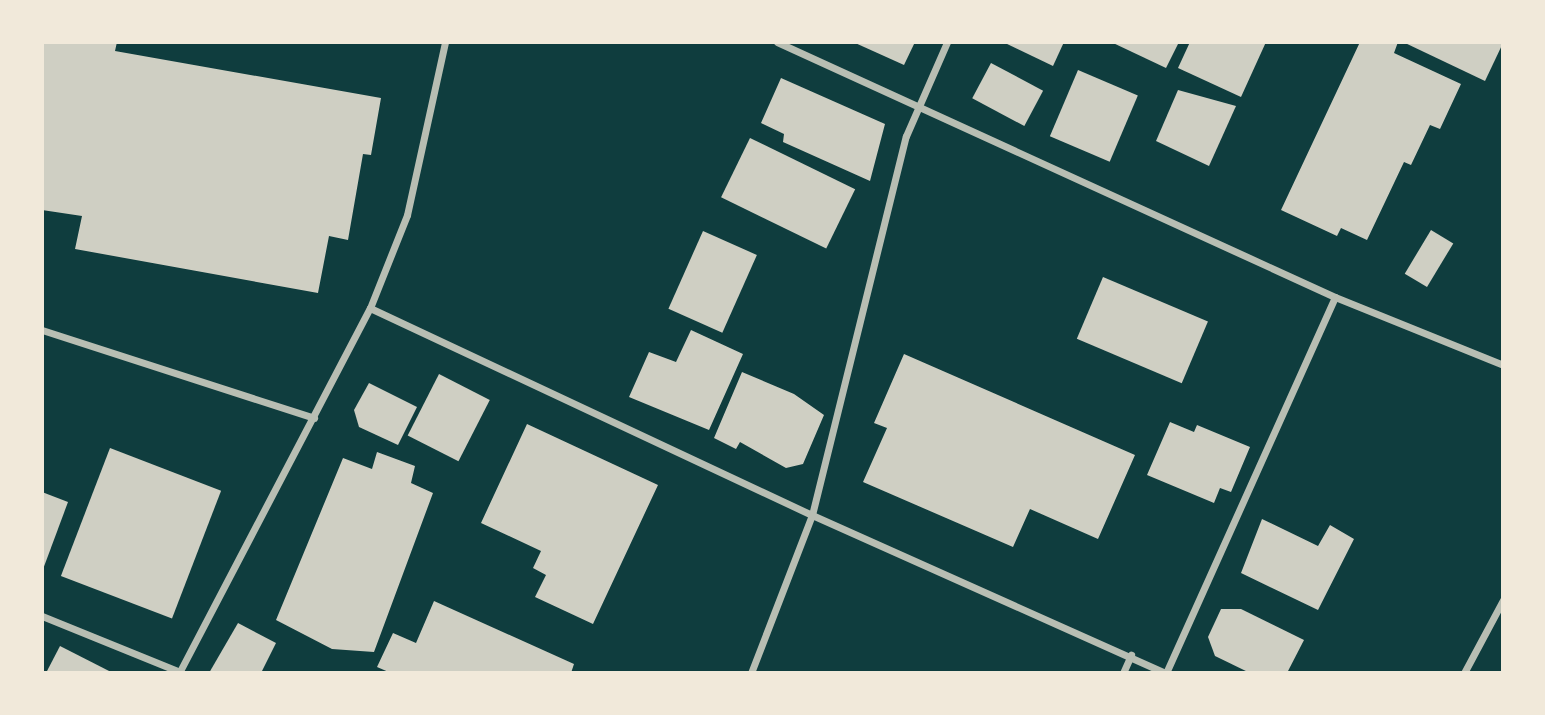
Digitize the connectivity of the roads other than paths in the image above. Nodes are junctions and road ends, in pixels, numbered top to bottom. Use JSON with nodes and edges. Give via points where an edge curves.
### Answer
{"nodes":[{"id":1,"x":445,"y":42,"type":"edge"},
{"id":2,"x":777,"y":42,"type":"edge"},
{"id":3,"x":947,"y":42,"type":"edge"},
{"id":4,"x":918,"y":108,"type":"junction"},
{"id":5,"x":1335,"y":297,"type":"junction"},
{"id":6,"x":370,"y":308,"type":"junction"},
{"id":7,"x":42,"y":330,"type":"edge"},
{"id":8,"x":1503,"y":365,"type":"edge"},
{"id":9,"x":314,"y":418,"type":"junction"},
{"id":10,"x":812,"y":515,"type":"junction"},
{"id":11,"x":1503,"y":600,"type":"edge"},
{"id":12,"x":42,"y":615,"type":"edge"},
{"id":13,"x":1131,"y":655,"type":"junction"},
{"id":14,"x":180,"y":672,"type":"edge"},
{"id":15,"x":751,"y":673,"type":"edge"},
{"id":16,"x":1123,"y":673,"type":"edge"},
{"id":17,"x":1165,"y":673,"type":"edge"},
{"id":18,"x":1464,"y":673,"type":"edge"}],
"edges":[{"from":1,"to":6,"type":"street","via":[[407,215]]},
{"from":2,"to":4,"type":"street"},
{"from":3,"to":4,"type":"street"},
{"from":4,"to":5,"type":"street"},
{"from":4,"to":10,"type":"street","via":[[906,136]]},
{"from":5,"to":8,"type":"street"},
{"from":5,"to":17,"type":"street"},
{"from":6,"to":9,"type":"street"},
{"from":6,"to":10,"type":"street"},
{"from":7,"to":9,"type":"street"},
{"from":9,"to":14,"type":"street"},
{"from":10,"to":13,"type":"street"},
{"from":10,"to":15,"type":"street"},
{"from":11,"to":18,"type":"street"},
{"from":12,"to":14,"type":"street"},
{"from":13,"to":16,"type":"street"},
{"from":13,"to":17,"type":"street"}]}
